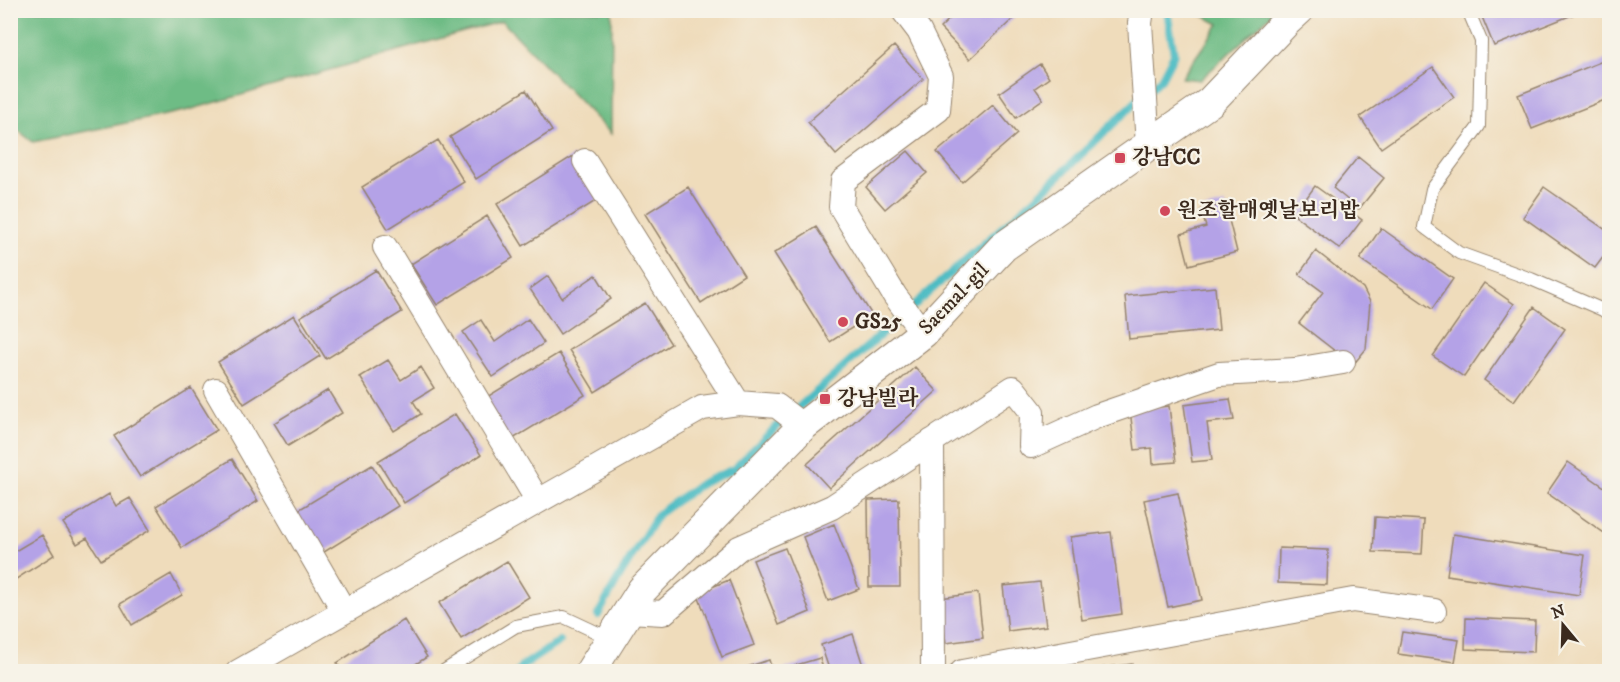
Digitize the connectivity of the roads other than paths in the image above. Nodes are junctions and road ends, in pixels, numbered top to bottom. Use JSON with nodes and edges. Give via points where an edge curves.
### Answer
{"nodes":[{"id":1,"x":903,"y":10,"type":"edge"},
{"id":2,"x":1142,"y":10,"type":"edge"},
{"id":3,"x":1299,"y":10,"type":"edge"},
{"id":4,"x":1468,"y":10,"type":"edge"},
{"id":5,"x":1148,"y":145,"type":"junction"},
{"id":6,"x":585,"y":161,"type":"dead end"},
{"id":7,"x":385,"y":247,"type":"dead end"},
{"id":8,"x":1610,"y":316,"type":"edge"},
{"id":9,"x":923,"y":333,"type":"junction"},
{"id":10,"x":1343,"y":362,"type":"dead end"},
{"id":11,"x":216,"y":390,"type":"dead end"},
{"id":12,"x":738,"y":403,"type":"junction"},
{"id":13,"x":802,"y":425,"type":"junction"},
{"id":14,"x":932,"y":441,"type":"junction"},
{"id":15,"x":538,"y":501,"type":"junction"},
{"id":16,"x":629,"y":610,"type":"junction"},
{"id":17,"x":344,"y":611,"type":"junction"},
{"id":18,"x":1434,"y":611,"type":"dead end"},
{"id":19,"x":611,"y":639,"type":"junction"},
{"id":20,"x":238,"y":672,"type":"edge"},
{"id":21,"x":442,"y":672,"type":"edge"},
{"id":22,"x":590,"y":672,"type":"edge"},
{"id":23,"x":933,"y":672,"type":"edge"},
{"id":24,"x":962,"y":672,"type":"edge"}],
"edges":[{"from":1,"to":9,"type":"street","via":[[919,31],[942,76],[939,110],[843,181],[841,207],[895,296]]},
{"from":2,"to":5,"type":"street"},
{"from":3,"to":5,"type":"street","name":"Saemal-gil","via":[[1210,102]]},
{"from":4,"to":8,"type":"lane","via":[[1481,41],[1479,126],[1432,189],[1424,227],[1459,253],[1531,279]]},
{"from":5,"to":9,"type":"street","name":"Saemal-gil","via":[[1004,247]]},
{"from":6,"to":12,"type":"street"},
{"from":7,"to":15,"type":"street"},
{"from":9,"to":13,"type":"street","name":"Saemal-gil"},
{"from":10,"to":14,"type":"street","via":[[1295,370],[1219,374],[1096,416],[1031,446],[1032,412],[1013,388]]},
{"from":11,"to":17,"type":"street"},
{"from":12,"to":13,"type":"street","via":[[777,406]]},
{"from":12,"to":15,"type":"street","via":[[702,408]]},
{"from":13,"to":16,"type":"street","name":"Saemal-gil","via":[[642,590]]},
{"from":14,"to":16,"type":"street","via":[[832,507],[739,548],[663,613]]},
{"from":14,"to":23,"type":"street"},
{"from":15,"to":17,"type":"street"},
{"from":16,"to":19,"type":"street","name":"Saemal-gil"},
{"from":17,"to":20,"type":"street"},
{"from":18,"to":24,"type":"street","via":[[1353,600]]},
{"from":19,"to":21,"type":"lane","via":[[564,616],[516,626]]},
{"from":19,"to":22,"type":"street","name":"Saemal-gil"}]}
